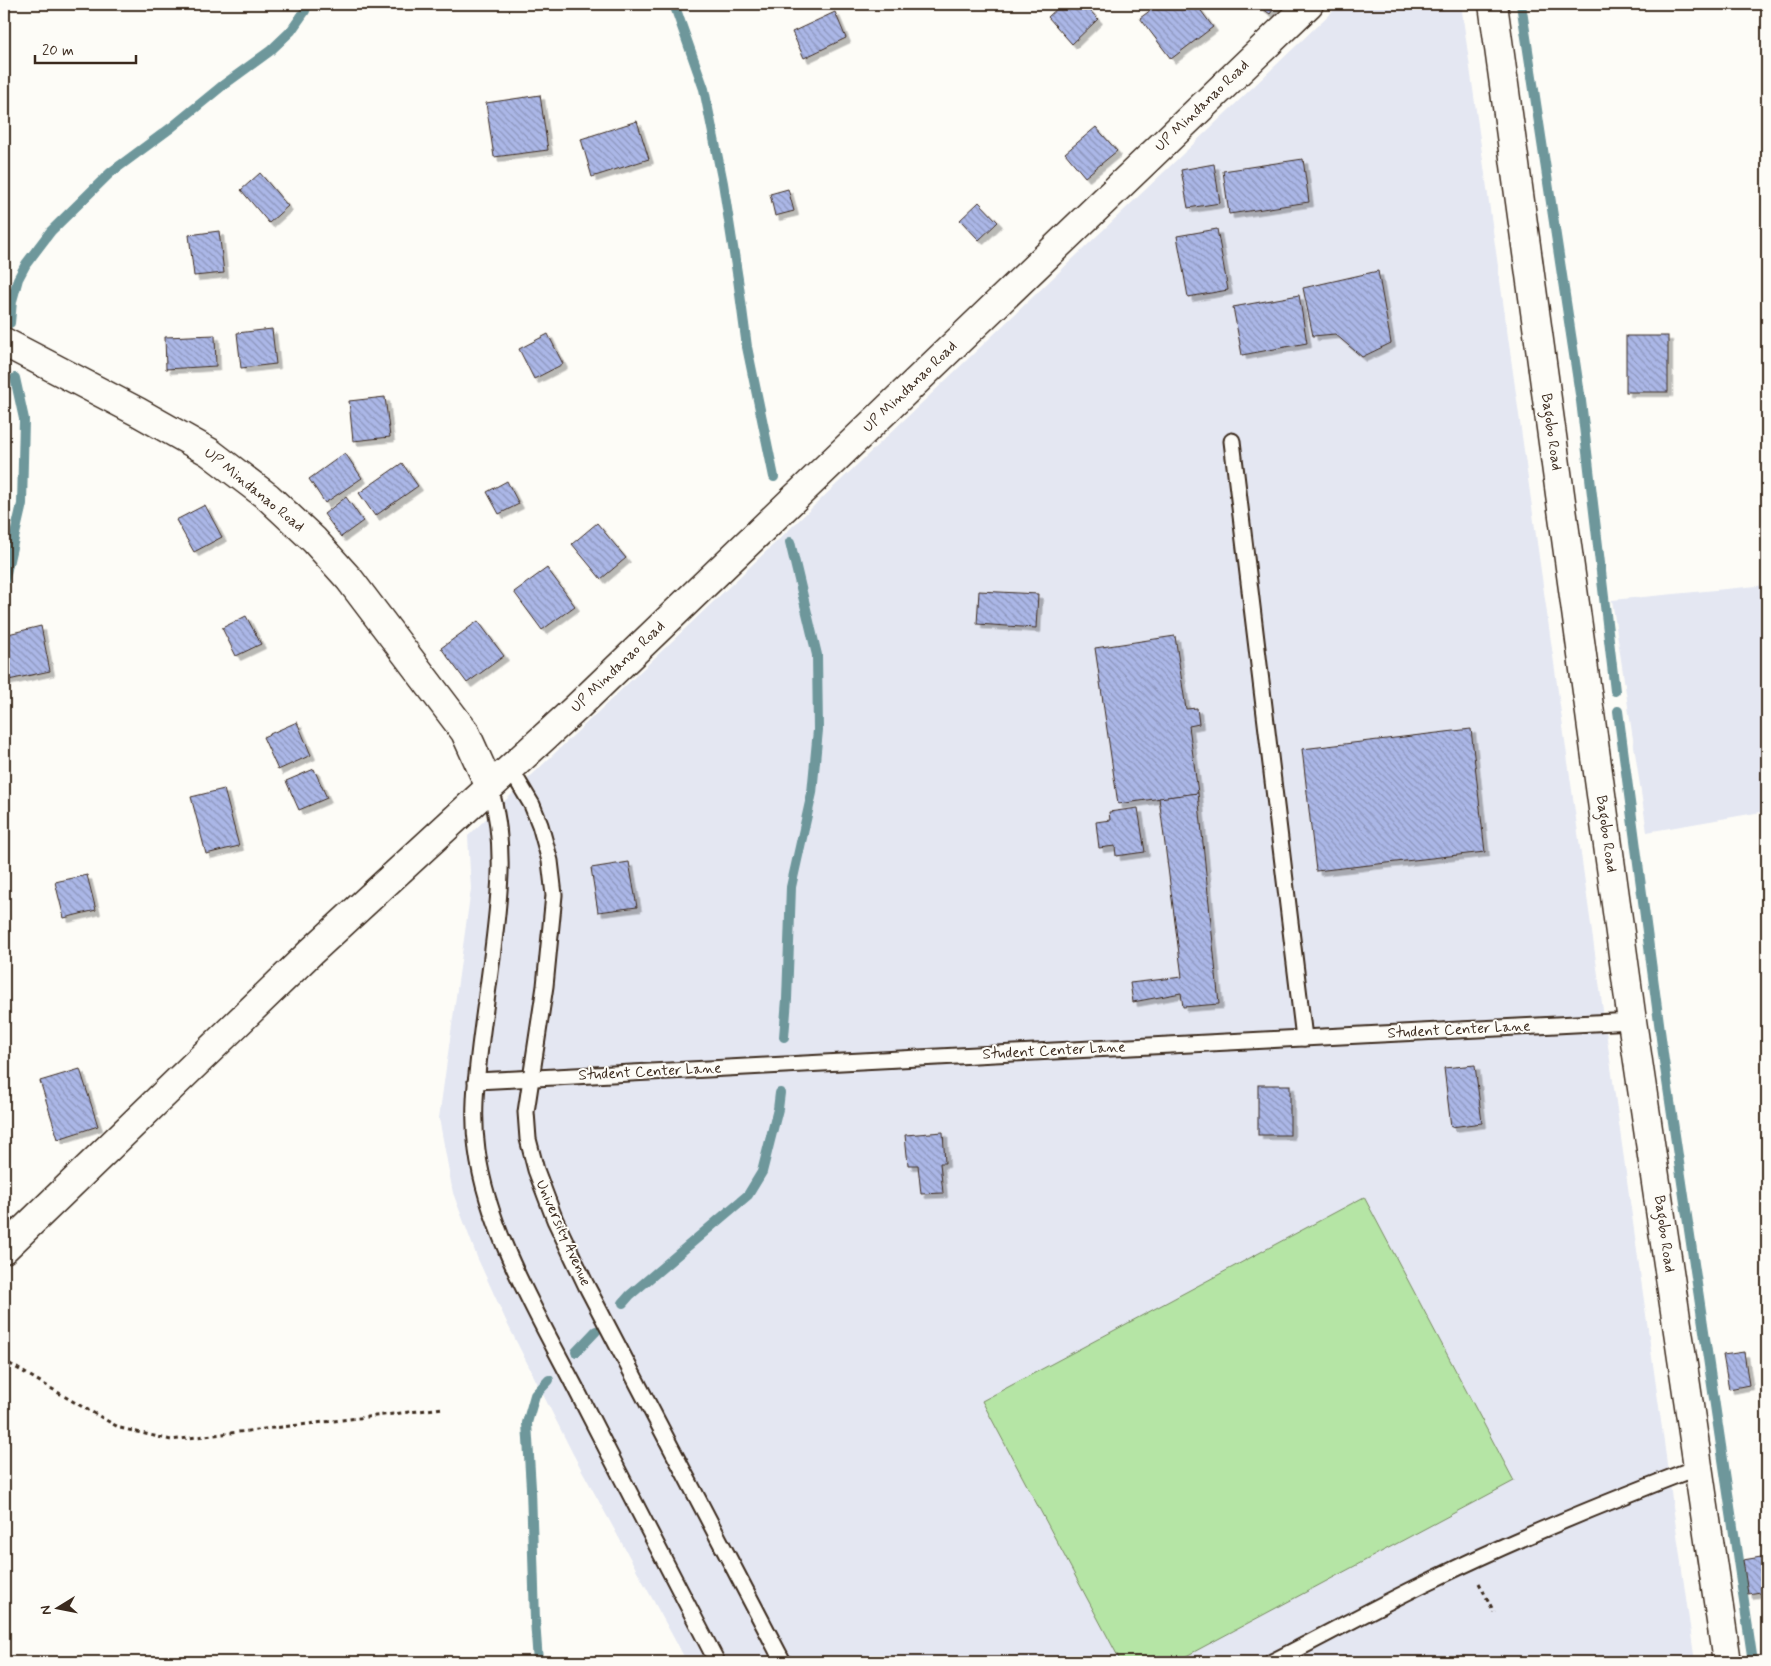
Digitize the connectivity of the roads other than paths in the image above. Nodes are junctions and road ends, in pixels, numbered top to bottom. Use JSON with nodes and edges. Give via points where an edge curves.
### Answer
{"nodes":[{"id":1,"x":1309,"y":4,"type":"edge"},
{"id":2,"x":1492,"y":4,"type":"edge"},
{"id":3,"x":4,"y":342,"type":"edge"},
{"id":4,"x":1232,"y":441,"type":"dead end"},
{"id":5,"x":465,"y":732,"type":"junction"},
{"id":6,"x":510,"y":768,"type":"junction"},
{"id":7,"x":490,"y":787,"type":"junction"},
{"id":8,"x":1632,"y":1021,"type":"junction"},
{"id":9,"x":1304,"y":1038,"type":"junction"},
{"id":10,"x":530,"y":1078,"type":"junction"},
{"id":11,"x":476,"y":1081,"type":"junction"},
{"id":12,"x":4,"y":1249,"type":"edge"},
{"id":13,"x":1698,"y":1467,"type":"junction"},
{"id":14,"x":717,"y":1662,"type":"edge"},
{"id":15,"x":783,"y":1662,"type":"edge"},
{"id":16,"x":1272,"y":1662,"type":"edge"},
{"id":17,"x":1727,"y":1662,"type":"edge"}],
"edges":[{"from":1,"to":6,"type":"street","name":"UP Mindanao Road","via":[[589,696]]},
{"from":2,"to":8,"type":"street","name":"Bagobo Road"},
{"from":3,"to":5,"type":"street","name":"UP Mindanao Road","via":[[209,452],[268,498],[314,540],[350,580]]},
{"from":4,"to":9,"type":"lane"},
{"from":5,"to":6,"type":"street","name":"UP Mindanao Road"},
{"from":5,"to":7,"type":"street","name":"UP Mindanao Road"},
{"from":6,"to":7,"type":"street","name":"UP Mindanao Road"},
{"from":6,"to":10,"type":"lane","name":"University Avenue","via":[[540,825],[550,861],[554,895],[545,986]]},
{"from":7,"to":11,"type":"lane","via":[[499,830],[501,891]]},
{"from":7,"to":12,"type":"street","via":[[311,952]]},
{"from":8,"to":9,"type":"lane","name":"Student Center Lane"},
{"from":8,"to":13,"type":"street","name":"Bagobo Road"},
{"from":9,"to":10,"type":"lane","name":"Student Center Lane"},
{"from":10,"to":11,"type":"lane","name":"Student Center Lane"},
{"from":10,"to":15,"type":"lane","name":"University Avenue","via":[[526,1112],[528,1140],[555,1220]]},
{"from":11,"to":14,"type":"lane","via":[[476,1148],[482,1185],[505,1245],[540,1320]]},
{"from":13,"to":16,"type":"lane","via":[[1619,1497],[1433,1579]]},
{"from":13,"to":17,"type":"street","name":"Bagobo Road"}]}
